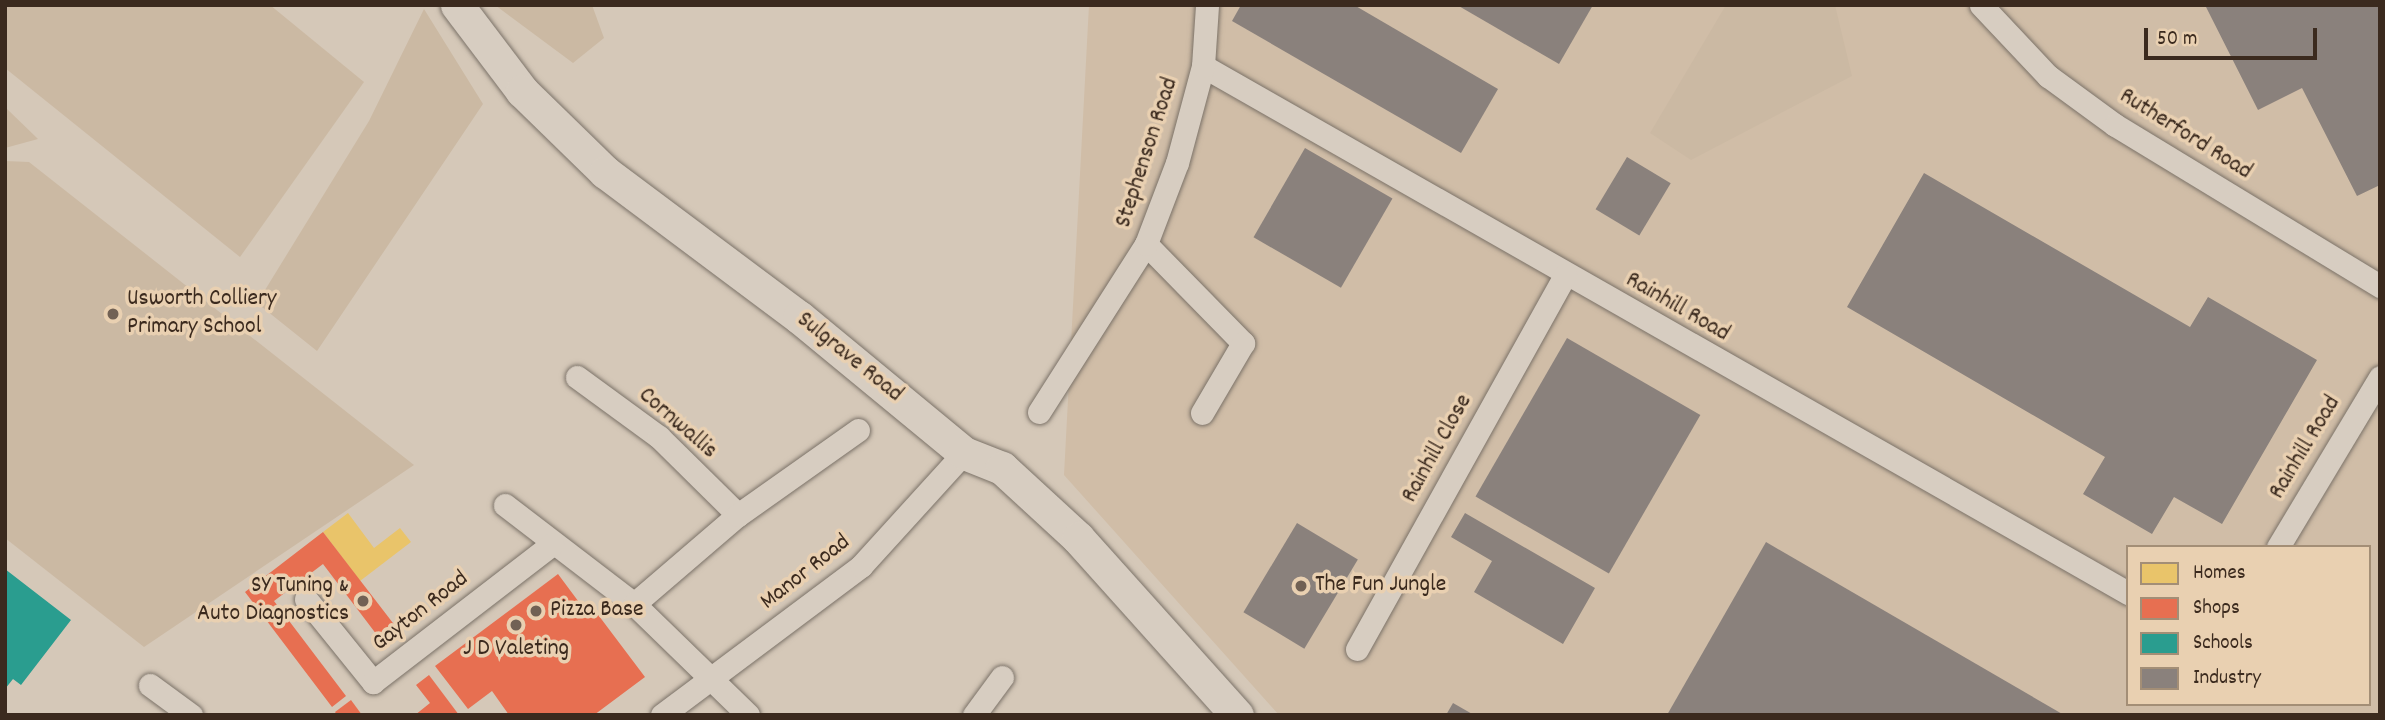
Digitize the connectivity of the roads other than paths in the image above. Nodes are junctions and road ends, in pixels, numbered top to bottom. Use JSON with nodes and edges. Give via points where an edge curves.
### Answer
{"nodes":[{"id":1,"x":457,"y":5,"type":"edge"},
{"id":2,"x":1207,"y":5,"type":"edge"},
{"id":3,"x":1981,"y":5,"type":"edge"},
{"id":4,"x":1203,"y":66,"type":"junction"},
{"id":5,"x":1146,"y":244,"type":"junction"},
{"id":6,"x":1565,"y":275,"type":"junction"},
{"id":7,"x":2380,"y":286,"type":"edge"},
{"id":8,"x":577,"y":377,"type":"dead end"},
{"id":9,"x":2380,"y":377,"type":"edge"},
{"id":10,"x":1040,"y":412,"type":"dead end"},
{"id":11,"x":1202,"y":412,"type":"dead end"},
{"id":12,"x":858,"y":430,"type":"dead end"},
{"id":13,"x":964,"y":453,"type":"junction"},
{"id":14,"x":505,"y":505,"type":"dead end"},
{"id":15,"x":738,"y":515,"type":"junction"},
{"id":16,"x":552,"y":544,"type":"junction"},
{"id":17,"x":2279,"y":545,"type":"edge"},
{"id":18,"x":2126,"y":592,"type":"edge"},
{"id":19,"x":306,"y":599,"type":"dead end"},
{"id":20,"x":634,"y":604,"type":"junction"},
{"id":21,"x":1357,"y":649,"type":"dead end"},
{"id":22,"x":1002,"y":677,"type":"dead end"},
{"id":23,"x":710,"y":678,"type":"junction"},
{"id":24,"x":150,"y":685,"type":"dead end"},
{"id":25,"x":191,"y":715,"type":"edge"},
{"id":26,"x":662,"y":715,"type":"edge"},
{"id":27,"x":748,"y":715,"type":"edge"},
{"id":28,"x":974,"y":715,"type":"edge"},
{"id":29,"x":1237,"y":715,"type":"edge"}],
"edges":[{"from":1,"to":13,"type":"street","name":"Sulgrave Road","via":[[522,91],[605,172],[799,317]]},
{"from":2,"to":4,"type":"street","name":"Stephenson Road"},
{"from":3,"to":7,"type":"street","name":"Rutherford Road","via":[[2048,76],[2115,125]]},
{"from":4,"to":5,"type":"street","name":"Stephenson Road","via":[[1177,163]]},
{"from":4,"to":6,"type":"street","name":"Rainhill Road"},
{"from":5,"to":10,"type":"street","name":"Stephenson Road"},
{"from":5,"to":11,"type":"street","via":[[1243,343]]},
{"from":6,"to":18,"type":"street","name":"Rainhill Road"},
{"from":6,"to":21,"type":"street","name":"Rainhill Close"},
{"from":8,"to":15,"type":"street","name":"Cornwallis","via":[[659,437]]},
{"from":9,"to":17,"type":"street","name":"Rainhill Road"},
{"from":12,"to":15,"type":"street"},
{"from":13,"to":23,"type":"street","name":"Manor Road","via":[[861,566]]},
{"from":13,"to":29,"type":"street","name":"Sulgrave Road","via":[[1002,468],[1078,538]]},
{"from":14,"to":16,"type":"street"},
{"from":15,"to":20,"type":"street"},
{"from":16,"to":19,"type":"street","name":"Gayton Road","via":[[373,682]]},
{"from":16,"to":20,"type":"street"},
{"from":20,"to":23,"type":"street"},
{"from":22,"to":28,"type":"street"},
{"from":23,"to":26,"type":"street","name":"Manor Road"},
{"from":23,"to":27,"type":"street"},
{"from":24,"to":25,"type":"street"}]}
